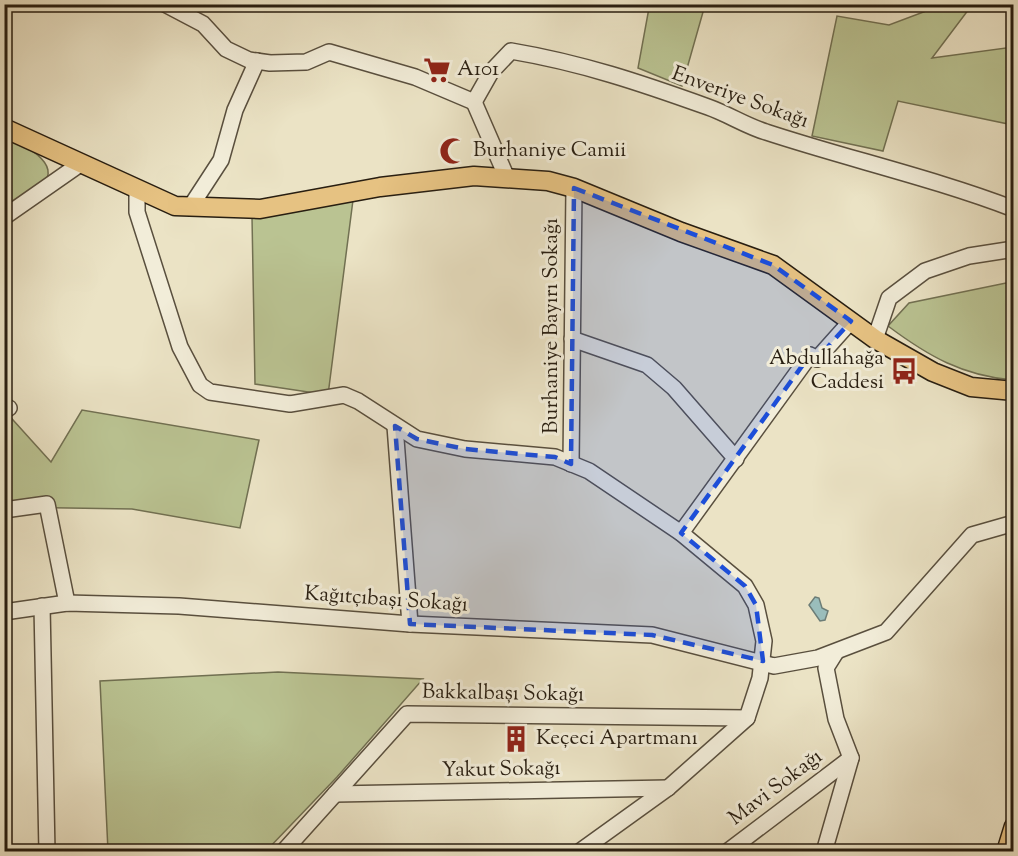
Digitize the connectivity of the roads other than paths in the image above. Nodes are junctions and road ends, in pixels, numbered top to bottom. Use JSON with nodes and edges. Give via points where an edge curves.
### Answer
{"nodes":[{"id":1,"x":165,"y":4,"type":"edge"},
{"id":2,"x":258,"y":61,"type":"junction"},
{"id":3,"x":474,"y":102,"type":"junction"},
{"id":4,"x":4,"y":128,"type":"edge"},
{"id":5,"x":80,"y":164,"type":"junction"},
{"id":6,"x":507,"y":178,"type":"junction"},
{"id":7,"x":574,"y":188,"type":"junction"},
{"id":8,"x":137,"y":189,"type":"junction"},
{"id":9,"x":191,"y":206,"type":"junction"},
{"id":10,"x":1014,"y":209,"type":"edge"},
{"id":11,"x":4,"y":217,"type":"edge"},
{"id":12,"x":1014,"y":249,"type":"edge"},
{"id":13,"x":851,"y":321,"type":"junction"},
{"id":14,"x":572,"y":339,"type":"junction"},
{"id":15,"x":875,"y":339,"type":"junction"},
{"id":16,"x":1014,"y":391,"type":"edge"},
{"id":17,"x":395,"y":426,"type":"junction"},
{"id":18,"x":736,"y":459,"type":"junction"},
{"id":19,"x":572,"y":464,"type":"junction"},
{"id":20,"x":4,"y":510,"type":"edge"},
{"id":21,"x":1014,"y":524,"type":"edge"},
{"id":22,"x":681,"y":533,"type":"junction"},
{"id":23,"x":68,"y":603,"type":"junction"},
{"id":24,"x":42,"y":606,"type":"junction"},
{"id":25,"x":4,"y":612,"type":"edge"},
{"id":26,"x":410,"y":624,"type":"junction"},
{"id":27,"x":836,"y":652,"type":"junction"},
{"id":28,"x":763,"y":661,"type":"junction"},
{"id":29,"x":747,"y":718,"type":"junction"},
{"id":30,"x":851,"y":758,"type":"junction"},
{"id":31,"x":668,"y":788,"type":"junction"},
{"id":32,"x":335,"y":794,"type":"junction"},
{"id":33,"x":1014,"y":826,"type":"edge"},
{"id":34,"x":47,"y":852,"type":"edge"},
{"id":35,"x":283,"y":852,"type":"edge"},
{"id":36,"x":579,"y":852,"type":"edge"},
{"id":37,"x":727,"y":852,"type":"edge"},
{"id":38,"x":824,"y":852,"type":"edge"},
{"id":39,"x":1006,"y":852,"type":"edge"}],
"edges":[{"from":1,"to":2,"type":"street","via":[[203,24],[226,49]]},
{"from":2,"to":3,"type":"street","via":[[306,62],[329,52],[415,77]]},
{"from":2,"to":9,"type":"street","via":[[235,110],[221,160]]},
{"from":3,"to":6,"type":"street"},
{"from":3,"to":10,"type":"street","name":"Enveriye Sokağı","via":[[490,72],[512,51],[546,57],[603,70],[710,108],[763,132],[959,188]]},
{"from":4,"to":5,"type":"main road"},
{"from":5,"to":8,"type":"main road"},
{"from":5,"to":11,"type":"street"},
{"from":6,"to":7,"type":"main road","via":[[548,181]]},
{"from":6,"to":9,"type":"main road","via":[[474,176],[380,187],[260,209]]},
{"from":7,"to":13,"type":"main road","via":[[773,265]]},
{"from":7,"to":14,"type":"street","name":"Burhaniye Bayırı Sokağı"},
{"from":8,"to":9,"type":"main road","via":[[175,206]]},
{"from":8,"to":17,"type":"street","via":[[137,212],[180,347],[200,385],[210,392],[290,404],[344,394]]},
{"from":12,"to":15,"type":"street","via":[[969,256],[925,271],[889,298]]},
{"from":13,"to":15,"type":"main road"},
{"from":13,"to":18,"type":"street","via":[[817,360],[810,355]]},
{"from":14,"to":18,"type":"street","via":[[647,365],[674,388]]},
{"from":14,"to":19,"type":"street","name":"Burhaniye Bayırı Sokağı"},
{"from":15,"to":16,"type":"main road","via":[[933,372],[962,383],[992,391]]},
{"from":17,"to":19,"type":"street","via":[[417,439],[465,449],[555,457]]},
{"from":17,"to":26,"type":"street"},
{"from":18,"to":22,"type":"street"},
{"from":19,"to":22,"type":"street","via":[[590,471]]},
{"from":20,"to":23,"type":"street","via":[[47,504]]},
{"from":21,"to":27,"type":"street","name":"Kağıtçıbaşı Sokağı","via":[[972,535],[885,632]]},
{"from":22,"to":28,"type":"street","via":[[745,586],[756,605],[764,641]]},
{"from":23,"to":24,"type":"street","name":"Kağıtçıbaşı Sokağı"},
{"from":23,"to":26,"type":"street","name":"Kağıtçıbaşı Sokağı","via":[[179,606]]},
{"from":24,"to":25,"type":"street","name":"Kağıtçıbaşı Sokağı"},
{"from":24,"to":34,"type":"street"},
{"from":26,"to":28,"type":"street","name":"Kağıtçıbaşı Sokağı","via":[[652,636]]},
{"from":27,"to":28,"type":"street","name":"Kağıtçıbaşı Sokağı","via":[[774,666]]},
{"from":27,"to":30,"type":"street","via":[[826,668],[836,719]]},
{"from":28,"to":29,"type":"street"},
{"from":29,"to":31,"type":"street"},
{"from":29,"to":32,"type":"street","name":"Bakkalbaşı Sokağı","via":[[407,714]]},
{"from":30,"to":37,"type":"street","name":"Mavi Sokağı"},
{"from":30,"to":38,"type":"street"},
{"from":31,"to":32,"type":"street","name":"Yakut Sokağı"},
{"from":31,"to":36,"type":"street"},
{"from":32,"to":35,"type":"street","name":"Bakkalbaşı Sokağı"},
{"from":33,"to":39,"type":"main road"}]}
